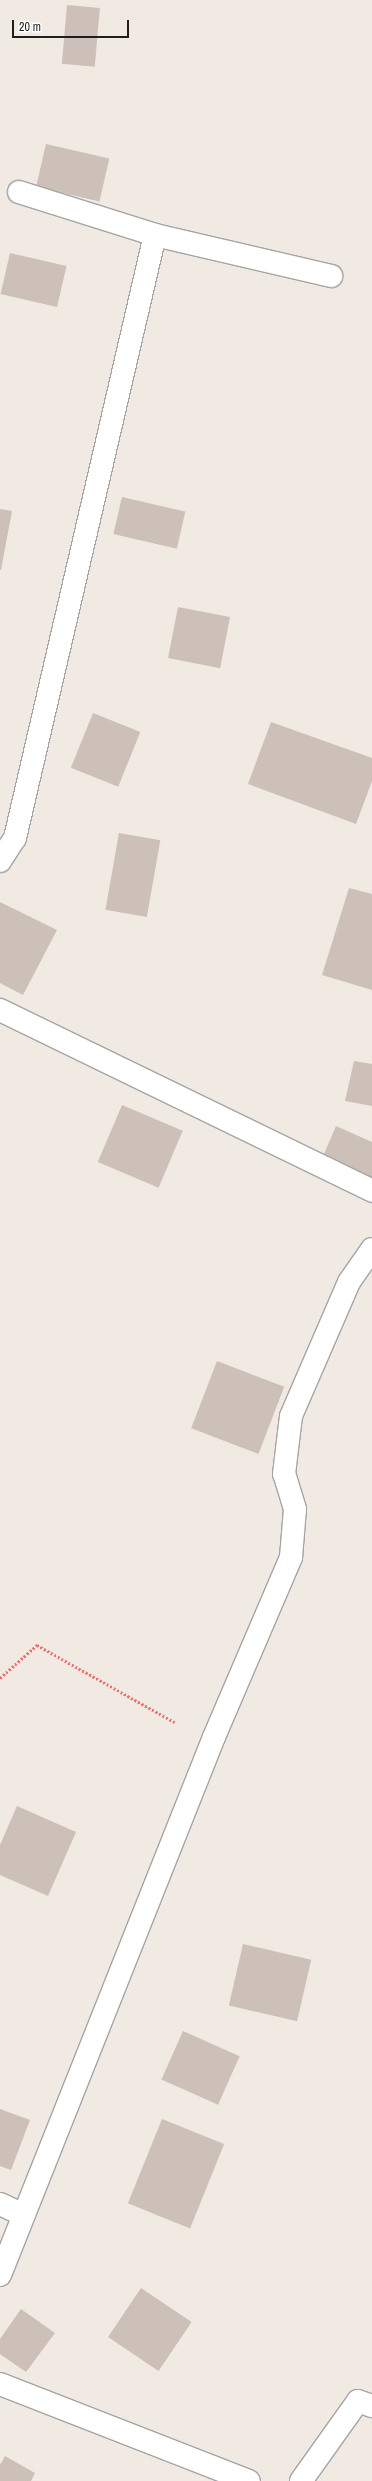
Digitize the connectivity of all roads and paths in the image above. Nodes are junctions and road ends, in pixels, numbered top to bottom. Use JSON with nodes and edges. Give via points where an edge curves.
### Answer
{"nodes":[{"id":1,"x":19,"y":192,"type":"dead end"},
{"id":2,"x":155,"y":235,"type":"junction"},
{"id":3,"x":331,"y":276,"type":"dead end"},
{"id":4,"x":0,"y":861,"type":"edge"},
{"id":5,"x":0,"y":1010,"type":"edge"},
{"id":6,"x":372,"y":1191,"type":"edge"},
{"id":7,"x":372,"y":1249,"type":"edge"},
{"id":8,"x":0,"y":1678,"type":"edge"},
{"id":9,"x":176,"y":1722,"type":"dead end"},
{"id":10,"x":0,"y":2204,"type":"edge"},
{"id":11,"x":24,"y":2215,"type":"junction"},
{"id":12,"x":0,"y":2275,"type":"edge"},
{"id":13,"x":0,"y":2384,"type":"edge"},
{"id":14,"x":372,"y":2406,"type":"edge"},
{"id":15,"x":249,"y":2481,"type":"edge"},
{"id":16,"x":301,"y":2481,"type":"edge"}],
"edges":[{"from":1,"to":2,"type":"street"},
{"from":2,"to":3,"type":"street"},
{"from":2,"to":4,"type":"street","via":[[15,838]]},
{"from":5,"to":6,"type":"street"},
{"from":7,"to":11,"type":"street","via":[[349,1282],[291,1416],[284,1474],[295,1509],[291,1557],[214,1738]]},
{"from":8,"to":9,"type":"path","via":[[37,1645]]},
{"from":10,"to":11,"type":"street"},
{"from":11,"to":12,"type":"street"},
{"from":13,"to":15,"type":"street"},
{"from":14,"to":16,"type":"street","via":[[358,2401]]}]}
